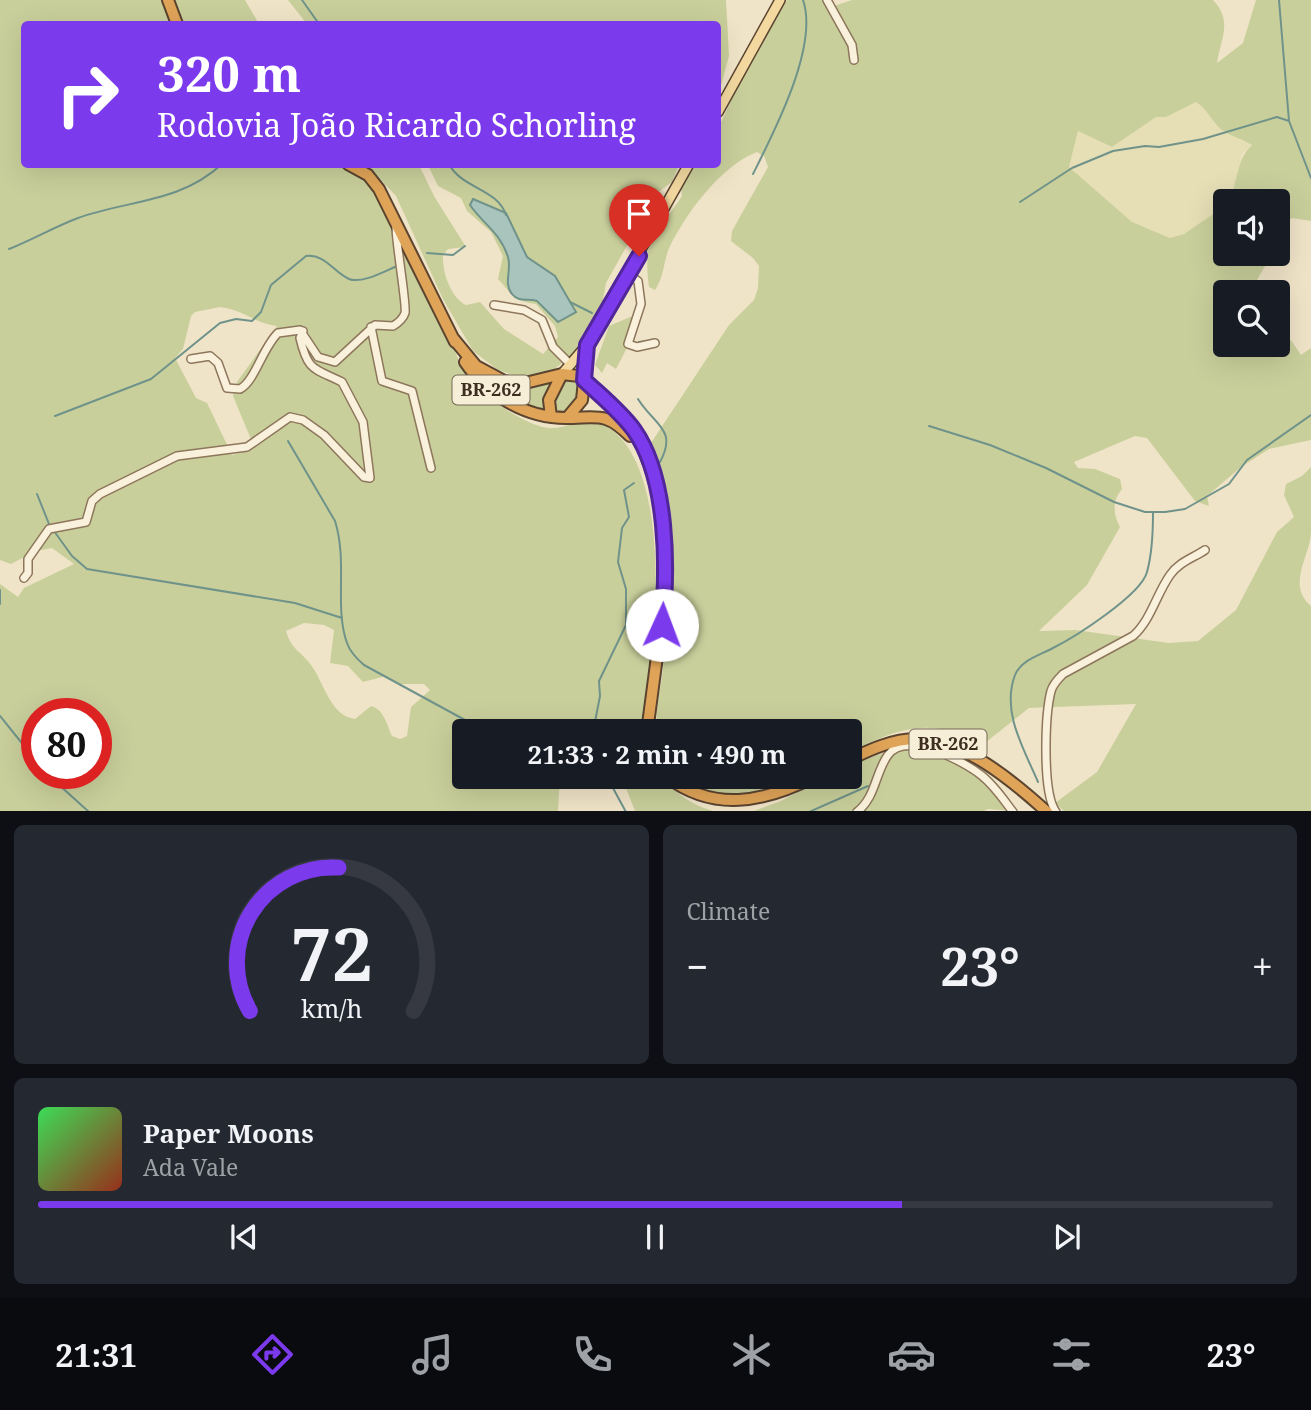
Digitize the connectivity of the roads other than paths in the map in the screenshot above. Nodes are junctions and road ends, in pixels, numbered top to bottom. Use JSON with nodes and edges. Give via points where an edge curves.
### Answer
{"nodes":[{"id":1,"x":168,"y":0,"type":"edge"},
{"id":2,"x":780,"y":0,"type":"edge"},
{"id":3,"x":827,"y":0,"type":"edge"},
{"id":4,"x":176,"y":21,"type":"edge"},
{"id":5,"x":854,"y":60,"type":"dead end"},
{"id":6,"x":721,"y":107,"type":"edge"},
{"id":7,"x":355,"y":168,"type":"edge"},
{"id":8,"x":687,"y":168,"type":"edge"},
{"id":9,"x":396,"y":219,"type":"junction"},
{"id":10,"x":628,"y":274,"type":"junction"},
{"id":11,"x":494,"y":305,"type":"dead end"},
{"id":12,"x":371,"y":327,"type":"junction"},
{"id":13,"x":303,"y":331,"type":"junction"},
{"id":14,"x":453,"y":338,"type":"junction"},
{"id":15,"x":655,"y":342,"type":"dead end"},
{"id":16,"x":587,"y":345,"type":"junction"},
{"id":17,"x":191,"y":359,"type":"dead end"},
{"id":18,"x":571,"y":365,"type":"junction"},
{"id":19,"x":562,"y":374,"type":"junction"},
{"id":20,"x":584,"y":380,"type":"junction"},
{"id":21,"x":551,"y":417,"type":"junction"},
{"id":22,"x":567,"y":418,"type":"junction"},
{"id":23,"x":431,"y":468,"type":"dead end"},
{"id":24,"x":662,"y":534,"type":"junction"},
{"id":25,"x":1205,"y":550,"type":"dead end"},
{"id":26,"x":24,"y":578,"type":"dead end"},
{"id":27,"x":649,"y":719,"type":"edge"},
{"id":28,"x":862,"y":755,"type":"edge"},
{"id":29,"x":682,"y":789,"type":"edge"},
{"id":30,"x":788,"y":789,"type":"edge"},
{"id":31,"x":1035,"y":801,"type":"junction"},
{"id":32,"x":857,"y":811,"type":"edge"},
{"id":33,"x":1013,"y":811,"type":"edge"},
{"id":34,"x":1040,"y":811,"type":"edge"},
{"id":35,"x":1048,"y":811,"type":"edge"},
{"id":36,"x":1056,"y":811,"type":"edge"}],
"edges":[{"from":1,"to":4,"type":"highway"},
{"from":2,"to":6,"type":"main road"},
{"from":3,"to":5,"type":"street","via":[[852,46]]},
{"from":7,"to":9,"type":"highway","number":"BR-262","via":[[368,175]]},
{"from":8,"to":10,"type":"main road"},
{"from":9,"to":12,"type":"street","via":[[405,313],[393,326]]},
{"from":9,"to":14,"type":"highway","number":"BR-262"},
{"from":10,"to":15,"type":"street","via":[[638,281],[642,295],[628,344],[637,347]]},
{"from":10,"to":16,"type":"main road"},
{"from":11,"to":18,"type":"street","via":[[524,310],[542,320],[553,347]]},
{"from":12,"to":13,"type":"street","via":[[335,362],[317,357]]},
{"from":12,"to":23,"type":"street","via":[[382,381],[409,388],[416,397]]},
{"from":13,"to":17,"type":"street","via":[[285,330],[271,340],[248,383],[240,389],[227,387],[218,363],[210,356]]},
{"from":13,"to":26,"type":"street","via":[[299,338],[309,365],[342,382],[360,412],[370,478],[314,427],[290,417],[283,419],[247,447],[177,456],[100,494],[92,501],[86,522],[48,529],[28,559]]},
{"from":14,"to":19,"type":"highway","number":"BR-262","via":[[476,366],[504,382],[537,382]]},
{"from":14,"to":21,"type":"highway","number":"BR-262","via":[[479,381],[517,407]]},
{"from":16,"to":18,"type":"main road"},
{"from":16,"to":20,"type":"main road"},
{"from":18,"to":19,"type":"main road"},
{"from":19,"to":20,"type":"highway","number":"BR-262"},
{"from":19,"to":21,"type":"highway","via":[[549,400]]},
{"from":20,"to":22,"type":"highway","via":[[582,400]]},
{"from":20,"to":24,"type":"highway","number":"BR-262","via":[[641,442],[658,488]]},
{"from":21,"to":22,"type":"highway","number":"BR-262"},
{"from":22,"to":24,"type":"highway","number":"BR-262","via":[[607,418],[631,437],[651,478]]},
{"from":24,"to":27,"type":"highway","number":"BR-262","via":[[663,611]]},
{"from":25,"to":36,"type":"street","via":[[1170,574],[1142,628],[1123,644],[1055,682],[1050,695],[1048,795]]},
{"from":28,"to":31,"type":"highway","number":"BR-262","via":[[903,740],[943,743],[988,765]]},
{"from":29,"to":30,"type":"highway","via":[[695,799],[732,805],[758,803]]},
{"from":31,"to":34,"type":"highway"},
{"from":31,"to":35,"type":"highway","number":"BR-262"},
{"from":32,"to":33,"type":"street","via":[[874,789],[887,756],[914,746],[938,751],[979,773]]}]}
